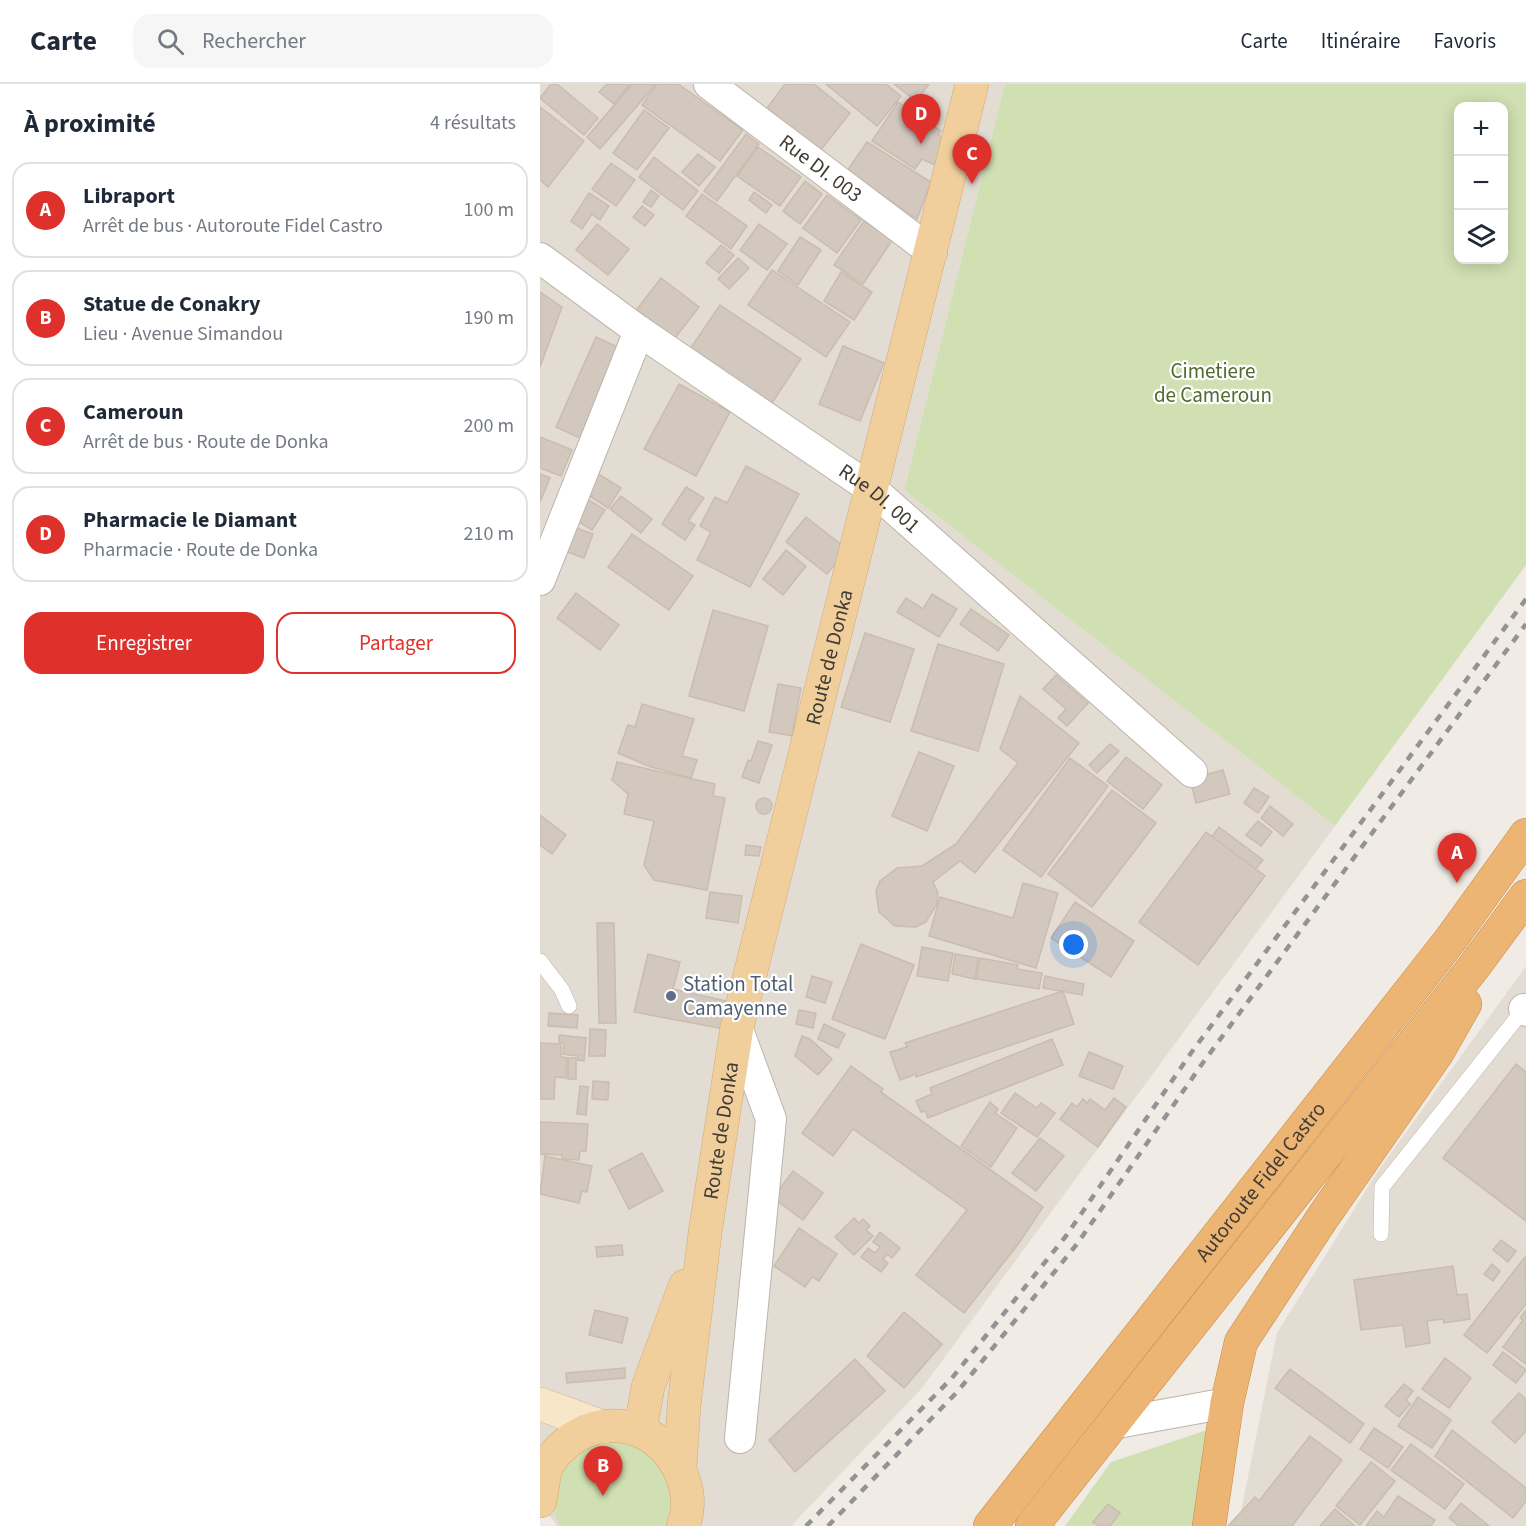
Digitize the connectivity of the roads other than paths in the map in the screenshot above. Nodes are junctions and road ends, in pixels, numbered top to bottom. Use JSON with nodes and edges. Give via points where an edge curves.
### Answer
{"nodes":[{"id":1,"x":709,"y":84,"type":"edge"},
{"id":2,"x":972,"y":84,"type":"edge"},
{"id":3,"x":932,"y":252,"type":"junction"},
{"id":4,"x":540,"y":258,"type":"edge"},
{"id":5,"x":639,"y":331,"type":"junction"},
{"id":6,"x":873,"y":490,"type":"junction"},
{"id":7,"x":540,"y":580,"type":"edge"},
{"id":8,"x":1192,"y":772,"type":"dead end"},
{"id":9,"x":1526,"y":835,"type":"edge"},
{"id":10,"x":1526,"y":896,"type":"edge"},
{"id":11,"x":540,"y":961,"type":"edge"},
{"id":12,"x":569,"y":1006,"type":"dead end"},
{"id":13,"x":1525,"y":1010,"type":"edge"},
{"id":14,"x":737,"y":1027,"type":"junction"},
{"id":15,"x":705,"y":1233,"type":"junction"},
{"id":16,"x":1381,"y":1233,"type":"dead end"},
{"id":17,"x":1227,"y":1403,"type":"junction"},
{"id":18,"x":540,"y":1404,"type":"edge"},
{"id":19,"x":1112,"y":1424,"type":"junction"},
{"id":20,"x":603,"y":1427,"type":"junction"},
{"id":21,"x":640,"y":1431,"type":"junction"},
{"id":22,"x":740,"y":1438,"type":"dead end"},
{"id":23,"x":543,"y":1465,"type":"edge"},
{"id":24,"x":680,"y":1467,"type":"junction"},
{"id":25,"x":540,"y":1502,"type":"edge"},
{"id":26,"x":540,"y":1508,"type":"edge"},
{"id":27,"x":546,"y":1526,"type":"edge"},
{"id":28,"x":683,"y":1526,"type":"edge"},
{"id":29,"x":990,"y":1526,"type":"edge"},
{"id":30,"x":1032,"y":1526,"type":"edge"},
{"id":31,"x":1209,"y":1526,"type":"edge"}],
"edges":[{"from":1,"to":3,"type":"street","name":"Rue DI. 003"},
{"from":2,"to":3,"type":"main road","name":"Route de Donka"},
{"from":3,"to":6,"type":"main road","name":"Route de Donka"},
{"from":4,"to":5,"type":"street","name":"Rue DI. 001"},
{"from":5,"to":6,"type":"street","name":"Rue DI. 001"},
{"from":5,"to":7,"type":"street"},
{"from":6,"to":8,"type":"street","name":"Rue DI. 001"},
{"from":6,"to":14,"type":"main road","name":"Route de Donka"},
{"from":9,"to":29,"type":"highway","name":"Autoroute Fidel Castro","via":[[1451,939]]},
{"from":10,"to":17,"type":"highway","via":[[1437,1053],[1241,1342]]},
{"from":10,"to":19,"type":"highway","name":"Autoroute Fidel Castro"},
{"from":11,"to":12,"type":"lane"},
{"from":13,"to":16,"type":"lane","via":[[1382,1187]]},
{"from":14,"to":15,"type":"main road","name":"Route de Donka"},
{"from":14,"to":22,"type":"street","via":[[771,1119]]},
{"from":15,"to":21,"type":"main road","name":"Route de Donka","via":[[648,1387]]},
{"from":15,"to":24,"type":"main road","name":"Route de Donka"},
{"from":17,"to":19,"type":"street"},
{"from":17,"to":31,"type":"highway"},
{"from":18,"to":20,"type":"main road"},
{"from":19,"to":30,"type":"highway","name":"Autoroute Fidel Castro"},
{"from":20,"to":21,"type":"main road"},
{"from":20,"to":23,"type":"main road","via":[[579,1434]]},
{"from":21,"to":24,"type":"main road","via":[[670,1451]]},
{"from":23,"to":25,"type":"main road"},
{"from":24,"to":28,"type":"main road","via":[[688,1494]]},
{"from":26,"to":27,"type":"main road"}]}
